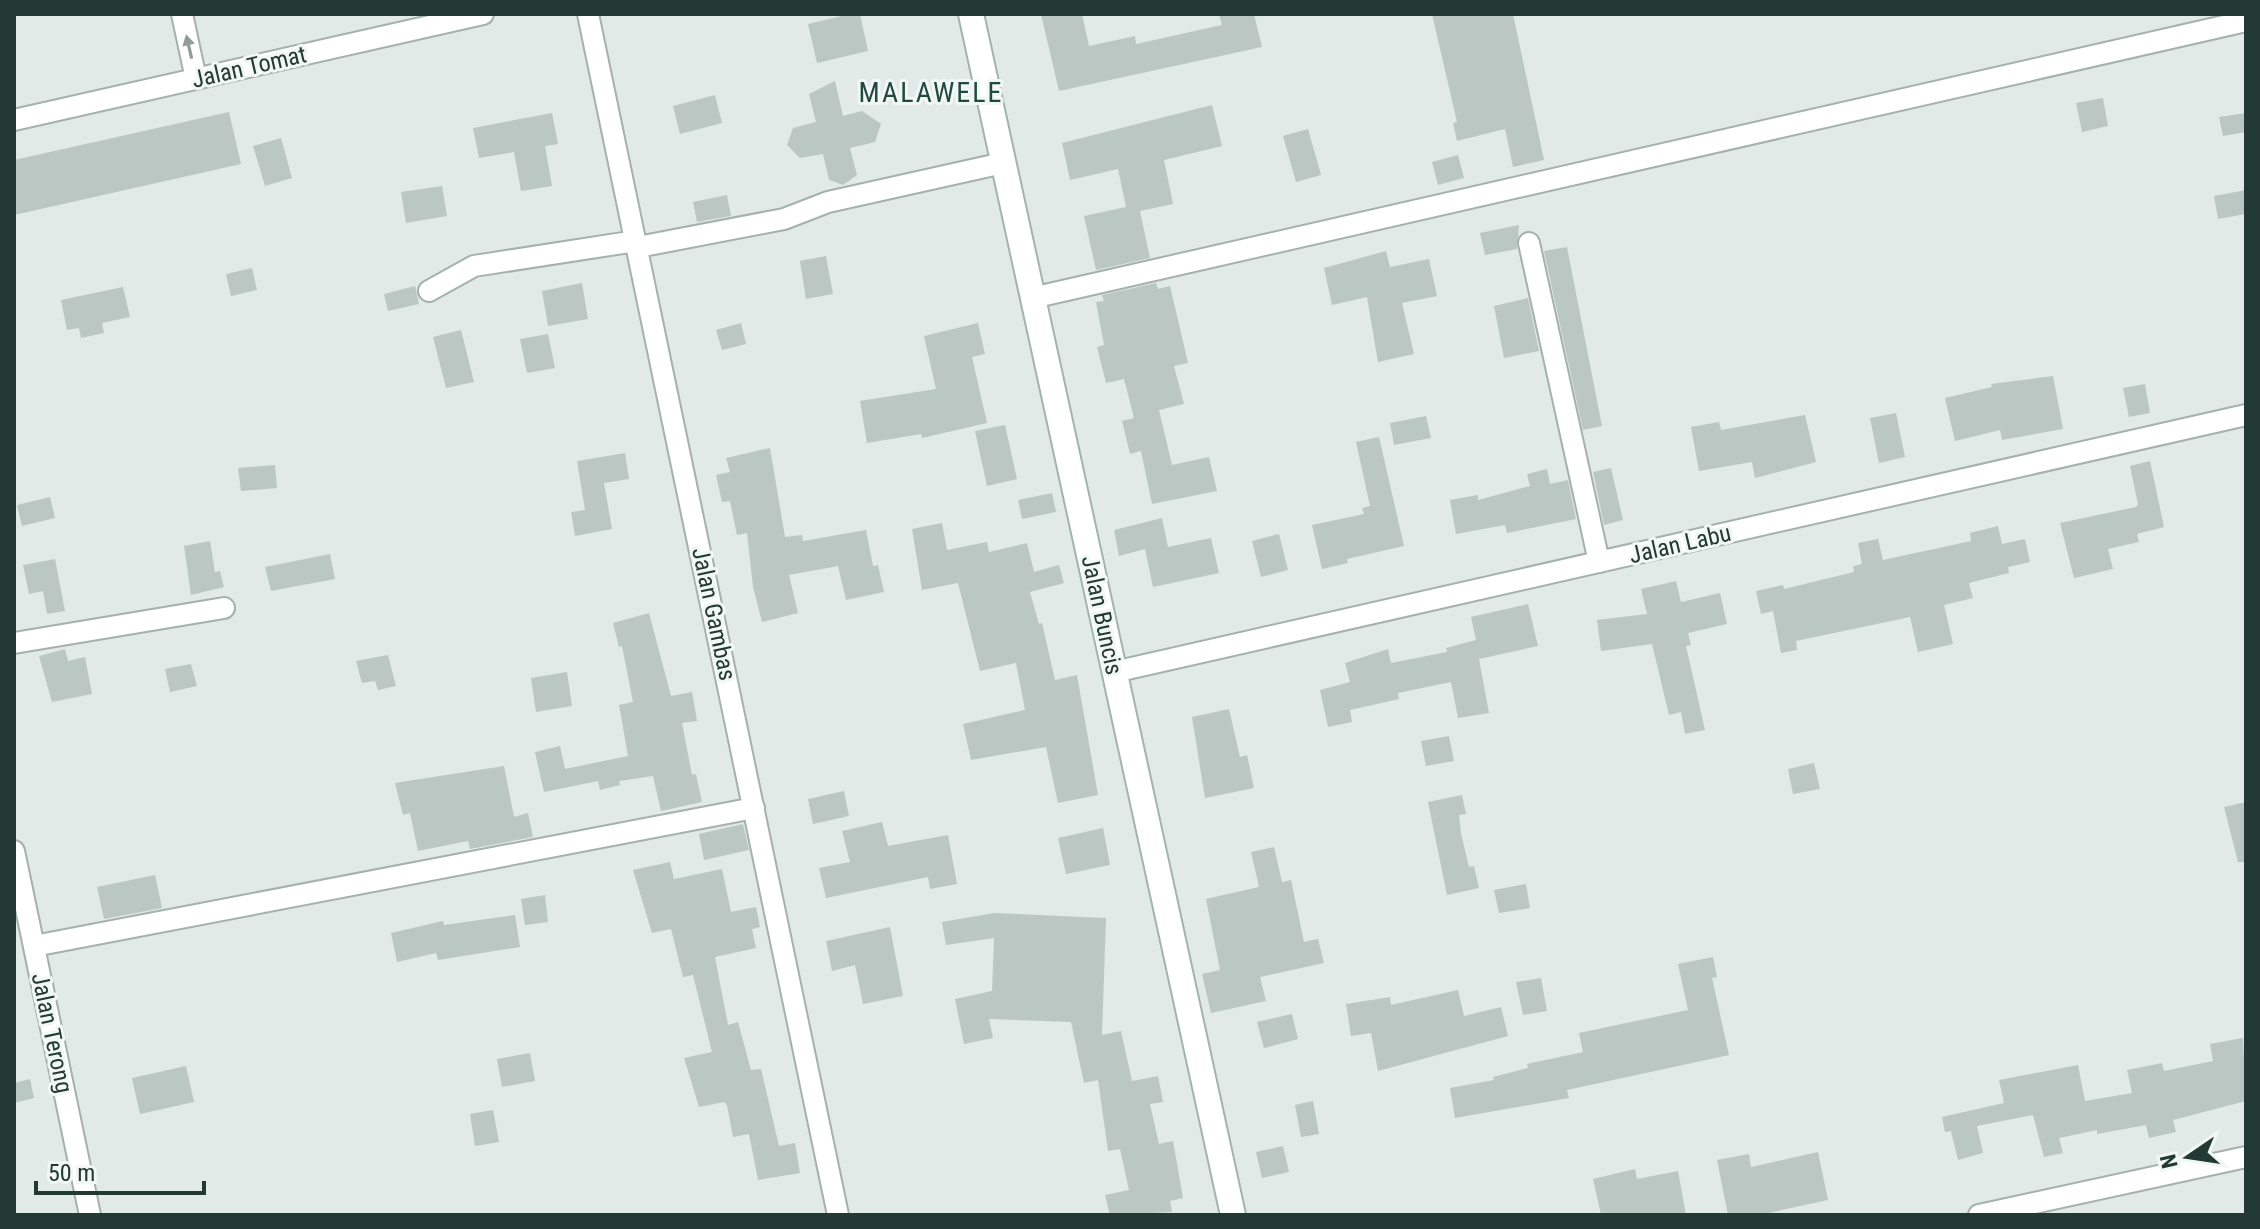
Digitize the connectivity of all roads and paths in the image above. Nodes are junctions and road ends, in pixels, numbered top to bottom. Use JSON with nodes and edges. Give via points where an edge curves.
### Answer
{"nodes":[{"id":1,"x":182,"y":14,"type":"edge"},
{"id":2,"x":483,"y":14,"type":"edge"},
{"id":3,"x":588,"y":14,"type":"edge"},
{"id":4,"x":971,"y":14,"type":"edge"},
{"id":5,"x":2246,"y":21,"type":"edge"},
{"id":6,"x":196,"y":79,"type":"junction"},
{"id":7,"x":14,"y":120,"type":"edge"},
{"id":8,"x":1003,"y":163,"type":"junction"},
{"id":9,"x":1529,"y":243,"type":"dead end"},
{"id":10,"x":637,"y":244,"type":"junction"},
{"id":11,"x":429,"y":291,"type":"dead end"},
{"id":12,"x":1032,"y":298,"type":"junction"},
{"id":13,"x":2246,"y":415,"type":"edge"},
{"id":14,"x":1599,"y":562,"type":"junction"},
{"id":15,"x":224,"y":608,"type":"dead end"},
{"id":16,"x":14,"y":643,"type":"edge"},
{"id":17,"x":1114,"y":672,"type":"junction"},
{"id":18,"x":754,"y":808,"type":"junction"},
{"id":19,"x":14,"y":851,"type":"edge"},
{"id":20,"x":34,"y":946,"type":"junction"},
{"id":21,"x":2246,"y":1157,"type":"edge"},
{"id":22,"x":90,"y":1215,"type":"edge"},
{"id":23,"x":838,"y":1215,"type":"edge"},
{"id":24,"x":1233,"y":1215,"type":"edge"},
{"id":25,"x":1979,"y":1215,"type":"edge"}],
"edges":[{"from":6,"to":1,"type":"street","one_way":true},
{"from":2,"to":6,"type":"street","name":"Jalan Tomat"},
{"from":3,"to":10,"type":"street","name":"Jalan Gambas"},
{"from":4,"to":8,"type":"street","name":"Jalan Buncis"},
{"from":5,"to":12,"type":"street"},
{"from":6,"to":7,"type":"street","name":"Jalan Tomat"},
{"from":8,"to":10,"type":"street","via":[[828,202],[784,219]]},
{"from":8,"to":12,"type":"street","name":"Jalan Buncis"},
{"from":9,"to":14,"type":"street"},
{"from":10,"to":11,"type":"street","via":[[474,266]]},
{"from":10,"to":18,"type":"street","name":"Jalan Gambas"},
{"from":12,"to":17,"type":"street","name":"Jalan Buncis"},
{"from":13,"to":14,"type":"street","name":"Jalan Labu"},
{"from":14,"to":17,"type":"street","name":"Jalan Labu"},
{"from":15,"to":16,"type":"street"},
{"from":17,"to":24,"type":"street","name":"Jalan Buncis"},
{"from":18,"to":20,"type":"street"},
{"from":18,"to":23,"type":"street","name":"Jalan Gambas"},
{"from":19,"to":20,"type":"street","name":"Jalan Terong"},
{"from":20,"to":22,"type":"street","name":"Jalan Terong"},
{"from":21,"to":25,"type":"street"}]}
